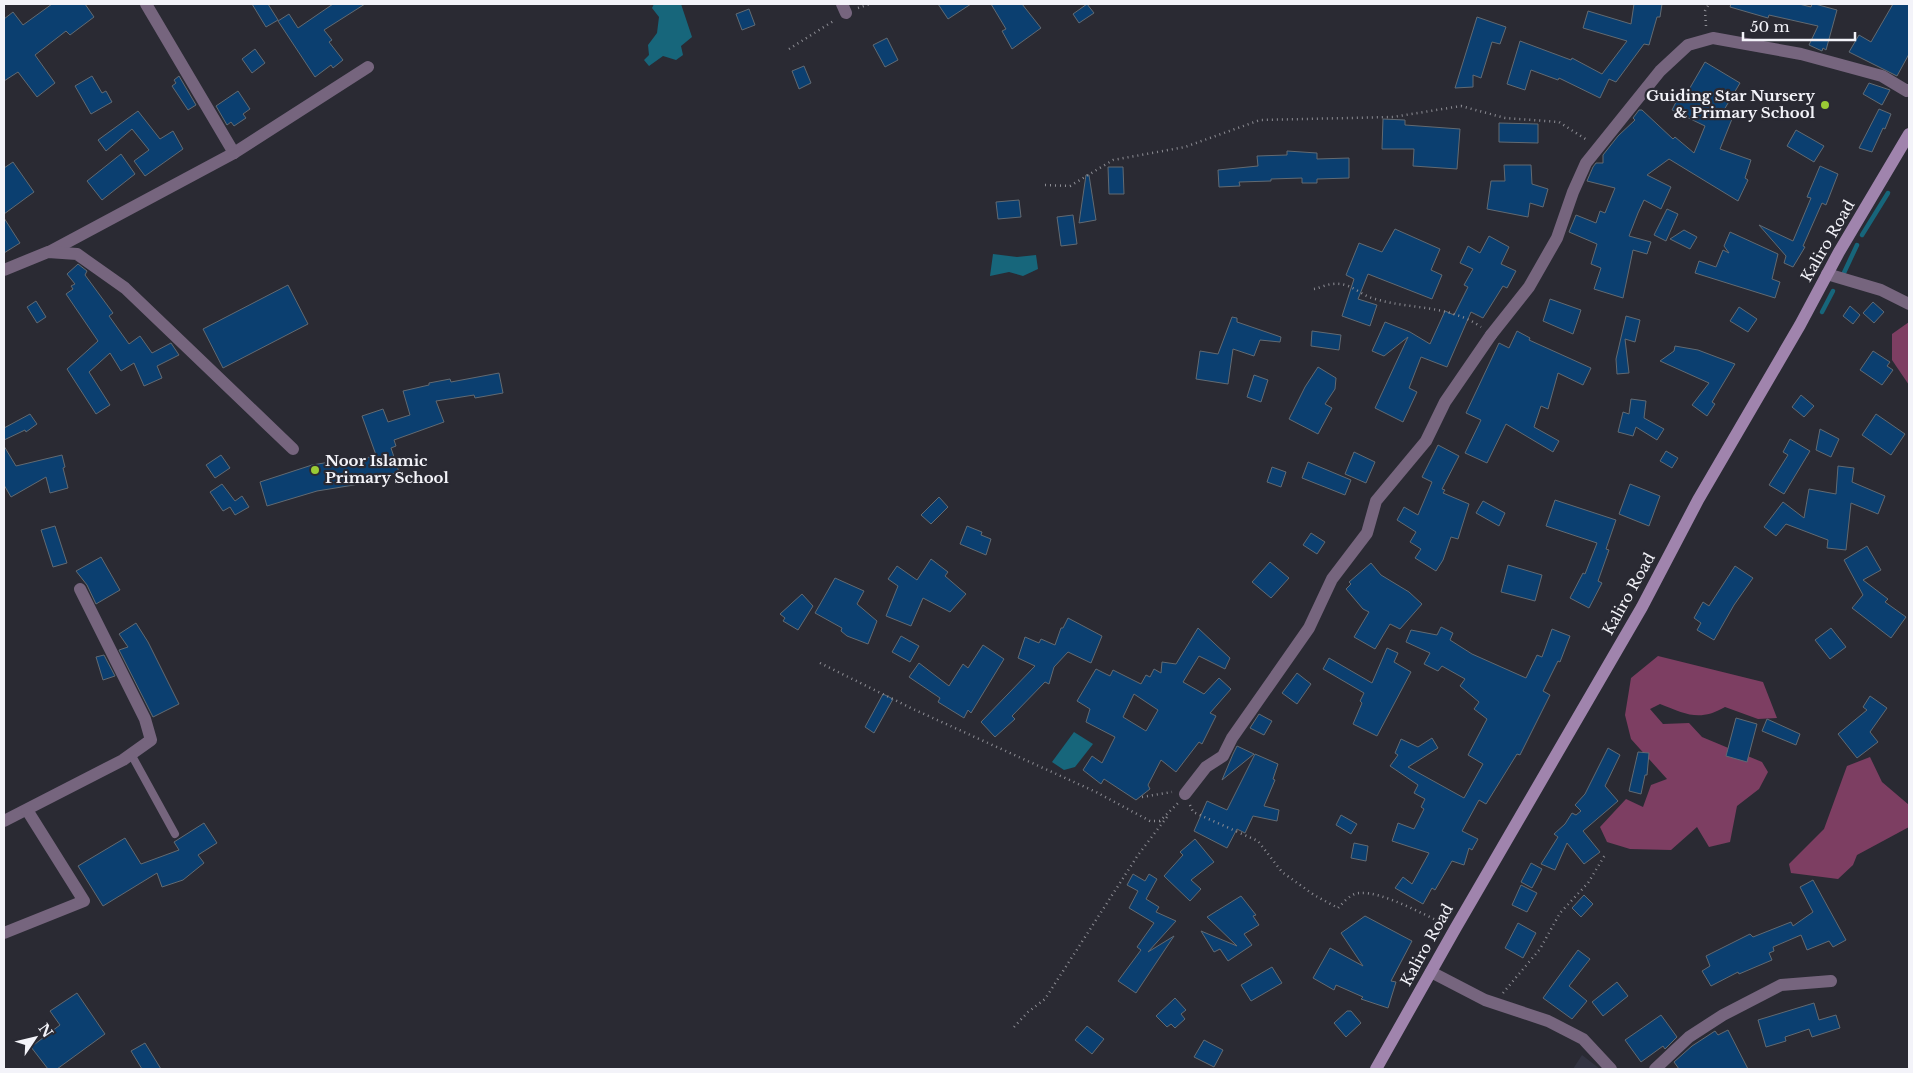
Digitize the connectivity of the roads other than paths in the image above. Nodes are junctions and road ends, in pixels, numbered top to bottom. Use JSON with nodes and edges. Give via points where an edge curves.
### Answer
{"nodes":[{"id":1,"x":146,"y":4,"type":"edge"},
{"id":2,"x":368,"y":67,"type":"dead end"},
{"id":3,"x":1909,"y":90,"type":"edge"},
{"id":4,"x":1909,"y":134,"type":"edge"},
{"id":5,"x":234,"y":153,"type":"junction"},
{"id":6,"x":48,"y":252,"type":"junction"},
{"id":7,"x":4,"y":270,"type":"edge"},
{"id":8,"x":1827,"y":274,"type":"junction"},
{"id":9,"x":1909,"y":304,"type":"edge"},
{"id":10,"x":293,"y":449,"type":"dead end"},
{"id":11,"x":80,"y":589,"type":"dead end"},
{"id":12,"x":131,"y":754,"type":"junction"},
{"id":13,"x":1185,"y":794,"type":"road end"},
{"id":14,"x":27,"y":810,"type":"junction"},
{"id":15,"x":4,"y":821,"type":"edge"},
{"id":16,"x":175,"y":834,"type":"dead end"},
{"id":17,"x":4,"y":933,"type":"edge"},
{"id":18,"x":1431,"y":972,"type":"junction"},
{"id":19,"x":1831,"y":981,"type":"dead end"},
{"id":20,"x":1376,"y":1069,"type":"edge"},
{"id":21,"x":1611,"y":1069,"type":"edge"},
{"id":22,"x":1655,"y":1069,"type":"edge"}],
"edges":[{"from":1,"to":5,"type":"street"},
{"from":2,"to":5,"type":"street"},
{"from":3,"to":13,"type":"street","via":[[1882,76],[1844,65],[1713,38],[1688,45],[1660,71],[1586,163],[1556,238],[1529,287],[1445,402],[1426,441],[1376,501],[1367,533],[1332,579],[1309,628],[1232,738],[1223,756],[1206,766]]},
{"from":4,"to":8,"type":"main road","name":"Kaliro Road"},
{"from":5,"to":6,"type":"street"},
{"from":6,"to":7,"type":"street"},
{"from":6,"to":10,"type":"street","via":[[77,254],[125,288]]},
{"from":8,"to":9,"type":"street","via":[[1881,290]]},
{"from":8,"to":18,"type":"main road","name":"Kaliro Road","via":[[1698,500],[1642,606]]},
{"from":11,"to":12,"type":"street","via":[[145,719],[151,740]]},
{"from":12,"to":14,"type":"street"},
{"from":12,"to":16,"type":"lane"},
{"from":14,"to":15,"type":"street"},
{"from":14,"to":17,"type":"street","via":[[84,901]]},
{"from":18,"to":20,"type":"main road","name":"Kaliro Road"},
{"from":18,"to":21,"type":"street","via":[[1494,1004],[1548,1021],[1583,1039]]},
{"from":19,"to":22,"type":"street","via":[[1781,984],[1688,1037]]}]}
